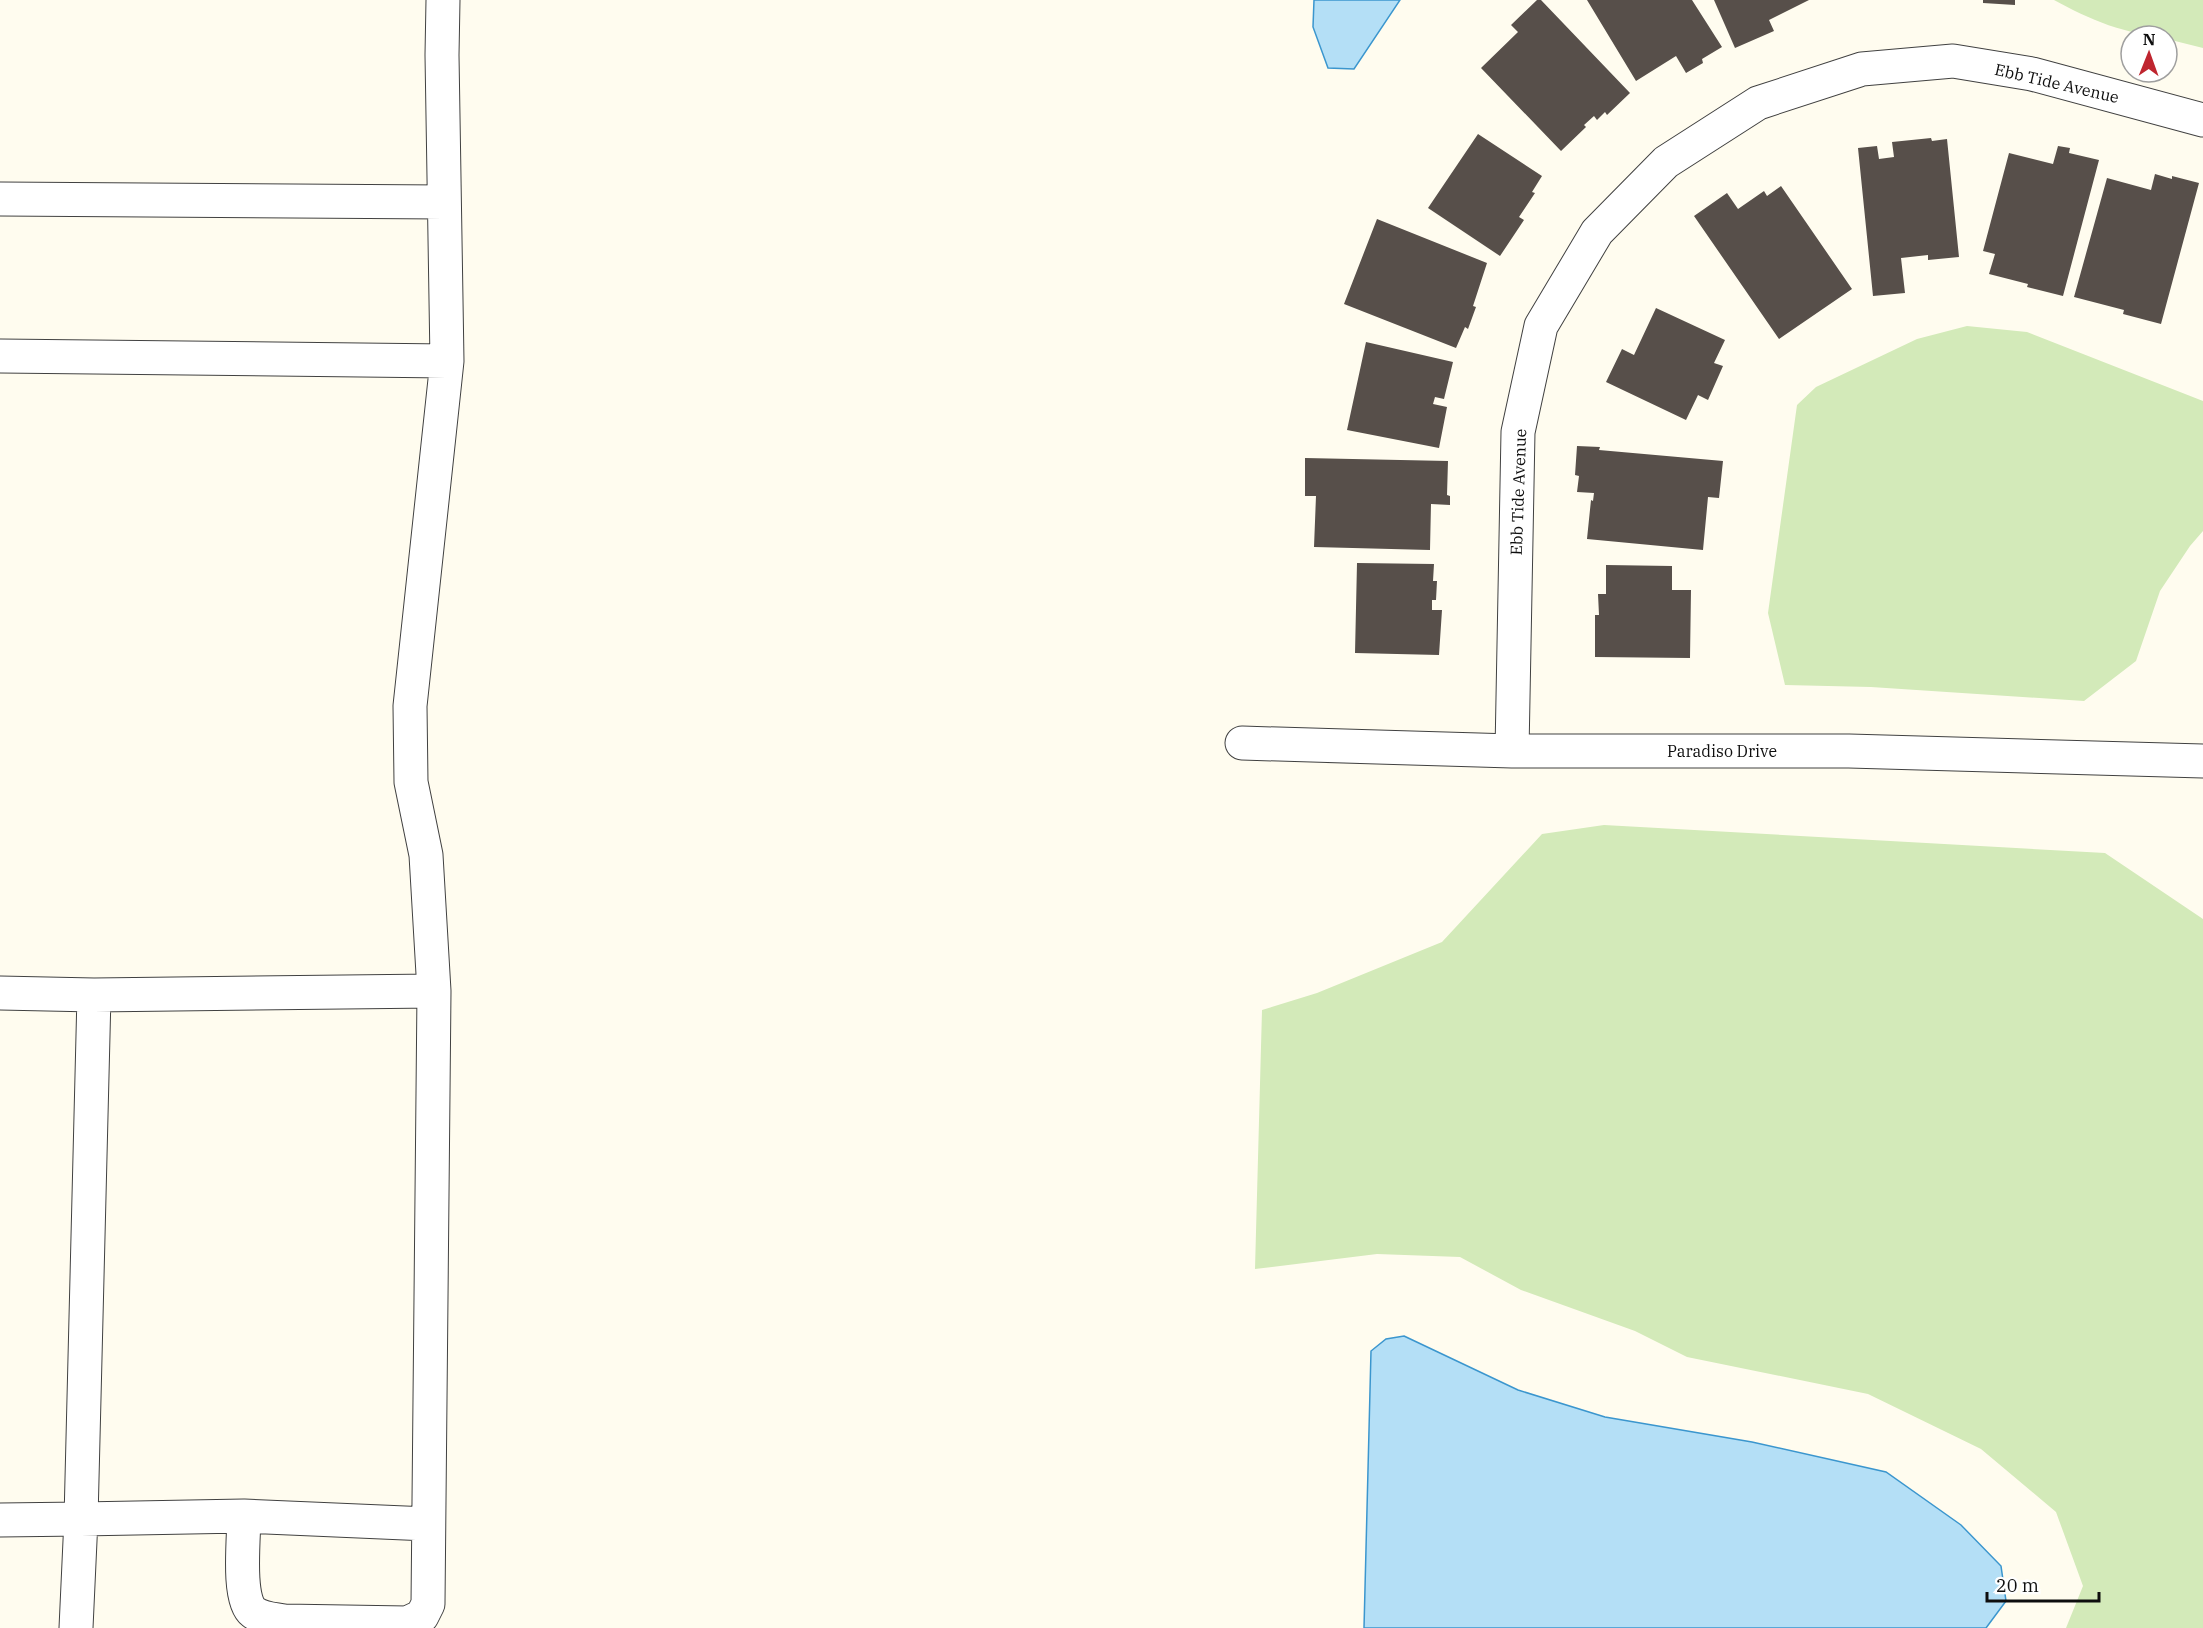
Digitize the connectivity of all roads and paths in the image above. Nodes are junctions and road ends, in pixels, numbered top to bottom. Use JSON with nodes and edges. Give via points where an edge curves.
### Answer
{"nodes":[{"id":1,"x":443,"y":0,"type":"edge"},
{"id":2,"x":2203,"y":120,"type":"edge"},
{"id":3,"x":0,"y":199,"type":"edge"},
{"id":4,"x":444,"y":202,"type":"junction"},
{"id":5,"x":0,"y":356,"type":"edge"},
{"id":6,"x":447,"y":361,"type":"junction"},
{"id":7,"x":1242,"y":743,"type":"dead end"},
{"id":8,"x":1512,"y":751,"type":"junction"},
{"id":9,"x":2203,"y":761,"type":"edge"},
{"id":10,"x":434,"y":992,"type":"junction"},
{"id":11,"x":0,"y":993,"type":"edge"},
{"id":12,"x":94,"y":995,"type":"junction"},
{"id":13,"x":244,"y":1516,"type":"junction"},
{"id":14,"x":81,"y":1519,"type":"junction"},
{"id":15,"x":0,"y":1520,"type":"edge"},
{"id":16,"x":428,"y":1524,"type":"junction"},
{"id":17,"x":76,"y":1628,"type":"edge"}],
"edges":[{"from":1,"to":4,"type":"street"},
{"from":2,"to":8,"type":"street","name":"Ebb Tide Avenue","via":[[2032,74],[1953,61],[1862,69],[1758,103],[1666,162],[1597,232],[1541,326],[1518,432]]},
{"from":3,"to":4,"type":"street"},
{"from":4,"to":6,"type":"street"},
{"from":5,"to":6,"type":"street"},
{"from":6,"to":10,"type":"street","via":[[410,706],[411,782],[426,855]]},
{"from":7,"to":8,"type":"street","name":"Paradiso Drive"},
{"from":8,"to":9,"type":"street","name":"Paradiso Drive","via":[[1849,751]]},
{"from":10,"to":12,"type":"street"},
{"from":10,"to":16,"type":"street"},
{"from":11,"to":12,"type":"street"},
{"from":12,"to":14,"type":"street"},
{"from":13,"to":14,"type":"street"},
{"from":13,"to":16,"type":"street"},
{"from":13,"to":16,"type":"street","via":[[244,1597],[251,1611],[266,1619],[284,1621],[407,1623],[422,1616],[428,1604]]},
{"from":14,"to":15,"type":"street"},
{"from":14,"to":17,"type":"street"}]}
